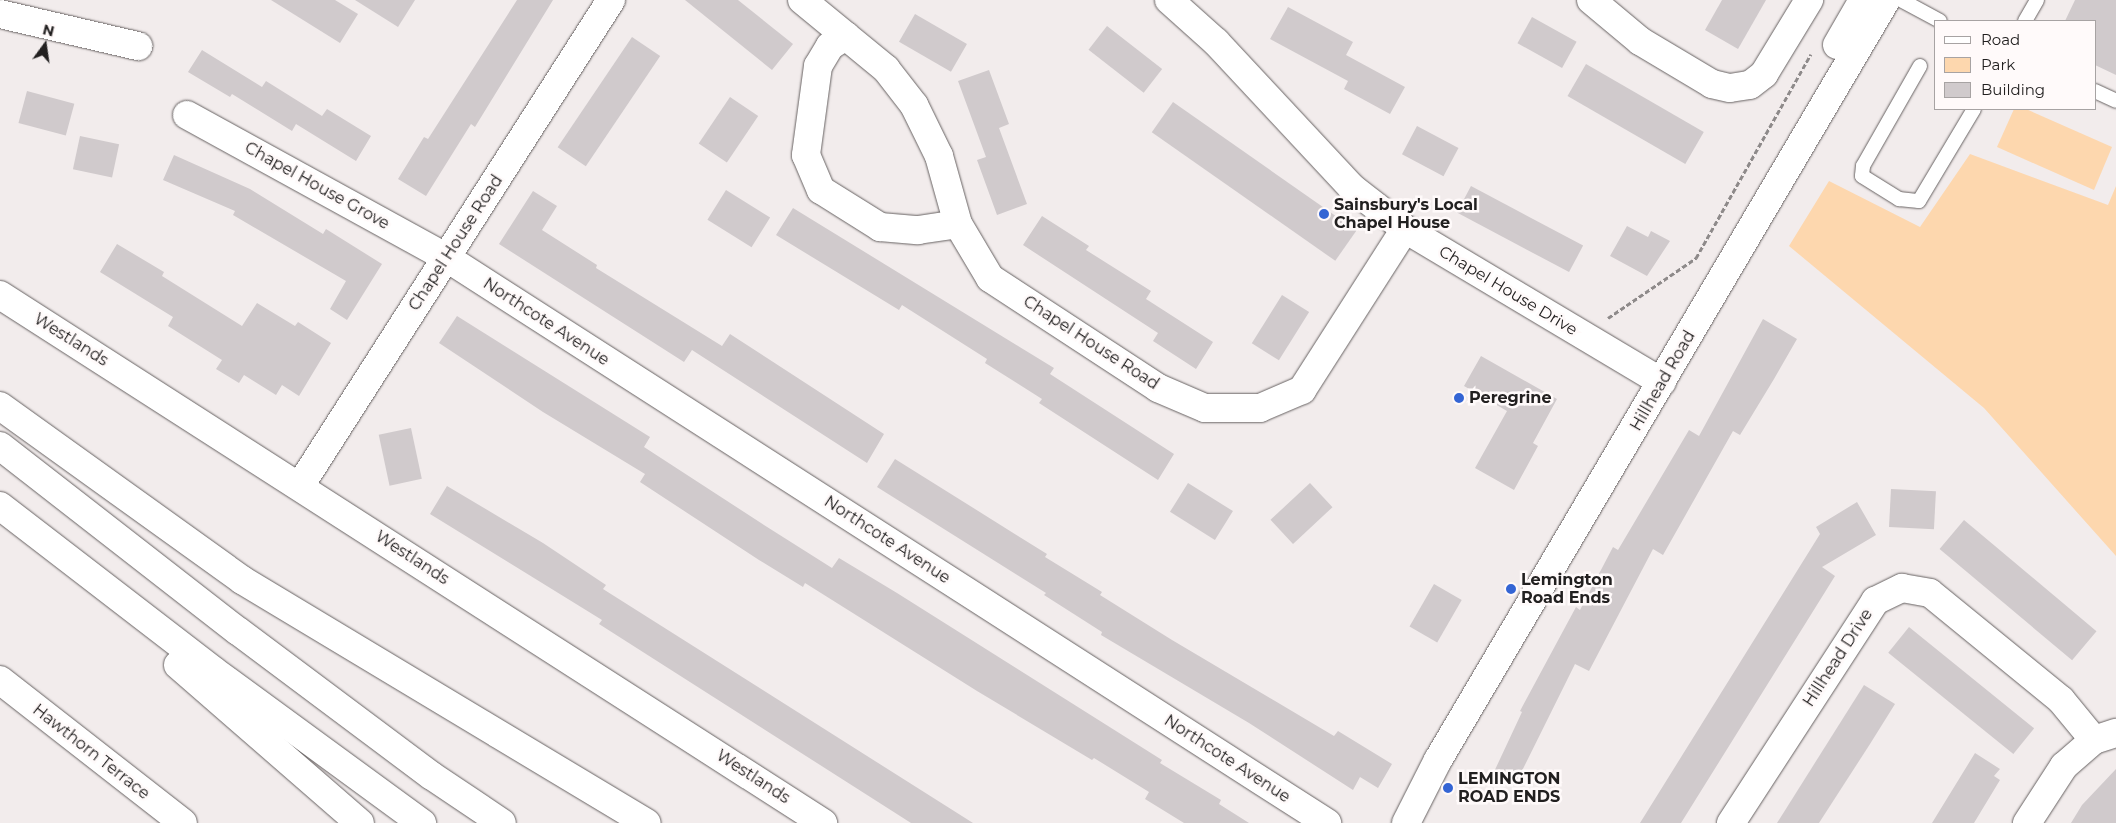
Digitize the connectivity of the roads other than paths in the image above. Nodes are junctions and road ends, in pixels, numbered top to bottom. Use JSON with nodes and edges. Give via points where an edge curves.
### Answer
{"nodes":[{"id":1,"x":611,"y":0,"type":"edge"},
{"id":2,"x":802,"y":0,"type":"edge"},
{"id":3,"x":1168,"y":0,"type":"edge"},
{"id":4,"x":1591,"y":0,"type":"edge"},
{"id":5,"x":1809,"y":0,"type":"edge"},
{"id":6,"x":1863,"y":0,"type":"edge"},
{"id":7,"x":1886,"y":0,"type":"edge"},
{"id":8,"x":1900,"y":0,"type":"edge"},
{"id":9,"x":2037,"y":0,"type":"edge"},
{"id":10,"x":1938,"y":20,"type":"edge"},
{"id":11,"x":2026,"y":20,"type":"edge"},
{"id":12,"x":2,"y":21,"type":"edge"},
{"id":13,"x":846,"y":36,"type":"junction"},
{"id":14,"x":138,"y":46,"type":"dead end"},
{"id":15,"x":1920,"y":66,"type":"dead end"},
{"id":16,"x":2096,"y":91,"type":"edge"},
{"id":17,"x":2116,"y":101,"type":"edge"},
{"id":18,"x":1973,"y":110,"type":"edge"},
{"id":19,"x":188,"y":115,"type":"dead end"},
{"id":20,"x":958,"y":224,"type":"junction"},
{"id":21,"x":1404,"y":229,"type":"junction"},
{"id":22,"x":447,"y":258,"type":"junction"},
{"id":23,"x":0,"y":295,"type":"edge"},
{"id":24,"x":1656,"y":379,"type":"junction"},
{"id":25,"x":0,"y":406,"type":"edge"},
{"id":26,"x":0,"y":446,"type":"edge"},
{"id":27,"x":300,"y":486,"type":"junction"},
{"id":28,"x":0,"y":506,"type":"edge"},
{"id":29,"x":0,"y":510,"type":"edge"},
{"id":30,"x":0,"y":680,"type":"edge"},
{"id":31,"x":2105,"y":737,"type":"edge"},
{"id":32,"x":183,"y":823,"type":"edge"},
{"id":33,"x":360,"y":823,"type":"edge"},
{"id":34,"x":422,"y":823,"type":"edge"},
{"id":35,"x":502,"y":823,"type":"edge"},
{"id":36,"x":647,"y":823,"type":"edge"},
{"id":37,"x":823,"y":823,"type":"edge"},
{"id":38,"x":1327,"y":823,"type":"edge"},
{"id":39,"x":1406,"y":823,"type":"edge"},
{"id":40,"x":1731,"y":823,"type":"edge"},
{"id":41,"x":2027,"y":823,"type":"edge"}],
"edges":[{"from":1,"to":22,"type":"main road","name":"Chapel House Road"},
{"from":2,"to":13,"type":"main road","name":"Chapel House Road"},
{"from":3,"to":21,"type":"main road","name":"Chapel House Drive","via":[[1216,42],[1352,188]]},
{"from":4,"to":5,"type":"main road","via":[[1640,41],[1712,84],[1730,88],[1750,85],[1764,74]]},
{"from":6,"to":24,"type":"main road","name":"Hillhead Road"},
{"from":7,"to":24,"type":"main road","name":"Hillhead Road"},
{"from":8,"to":10,"type":"lane"},
{"from":9,"to":11,"type":"lane"},
{"from":12,"to":14,"type":"main road"},
{"from":13,"to":20,"type":"main road","name":"Chapel House Road","via":[[886,69],[914,105],[939,156]]},
{"from":13,"to":20,"type":"main road","via":[[830,46],[818,66],[806,155],[821,190],[880,227],[918,230]]},
{"from":15,"to":18,"type":"lane","via":[[1863,166],[1862,176],[1899,199],[1919,201]]},
{"from":16,"to":17,"type":"lane"},
{"from":19,"to":22,"type":"main road","name":"Chapel House Grove"},
{"from":20,"to":21,"type":"main road","name":"Chapel House Road","via":[[990,278],[1158,388],[1205,408],[1260,408],[1302,390]]},
{"from":21,"to":24,"type":"main road","name":"Chapel House Drive"},
{"from":22,"to":27,"type":"main road","name":"Chapel House Road"},
{"from":22,"to":38,"type":"main road","name":"Northcote Avenue"},
{"from":23,"to":27,"type":"main road","name":"Westlands"},
{"from":24,"to":39,"type":"main road","name":"Hillhead Road","via":[[1438,760]]},
{"from":25,"to":36,"type":"main road","via":[[242,580]]},
{"from":26,"to":35,"type":"main road","via":[[238,632],[432,776]]},
{"from":27,"to":37,"type":"main road","name":"Westlands"},
{"from":28,"to":34,"type":"main road","via":[[214,671]]},
{"from":29,"to":33,"type":"main road"},
{"from":30,"to":32,"type":"main road","name":"Hawthorn Terrace"},
{"from":31,"to":40,"type":"main road","name":"Hillhead Drive","via":[[1930,593],[1902,588],[1875,601]]},
{"from":31,"to":41,"type":"main road","via":[[2064,766]]}]}
